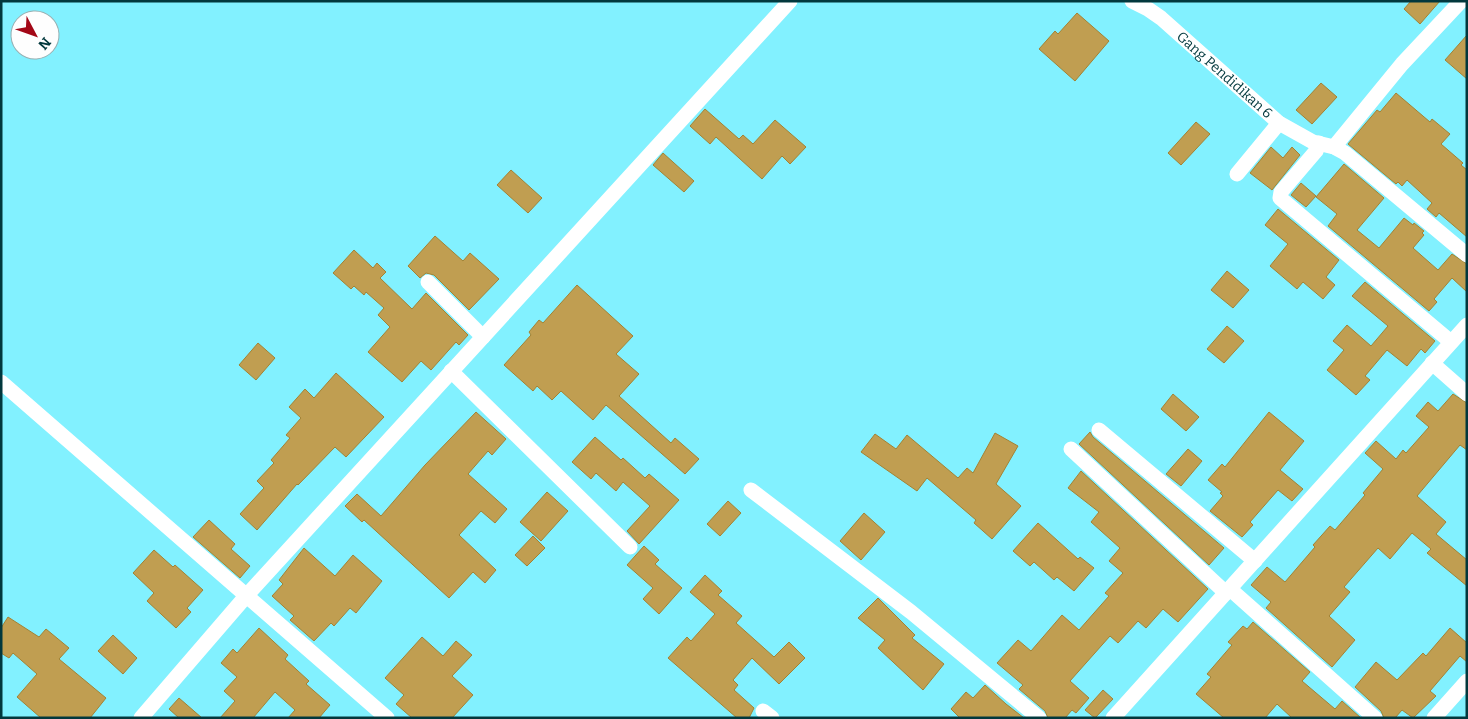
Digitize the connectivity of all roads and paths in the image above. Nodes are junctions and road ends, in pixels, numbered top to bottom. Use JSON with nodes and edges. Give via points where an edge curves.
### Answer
{"nodes":[{"id":1,"x":790,"y":1,"type":"edge"},
{"id":2,"x":1132,"y":1,"type":"edge"},
{"id":3,"x":1461,"y":1,"type":"edge"},
{"id":4,"x":1279,"y":123,"type":"junction"},
{"id":5,"x":1319,"y":143,"type":"junction"},
{"id":6,"x":1334,"y":146,"type":"junction"},
{"id":7,"x":1237,"y":174,"type":"dead end"},
{"id":8,"x":1467,"y":255,"type":"edge"},
{"id":9,"x":428,"y":282,"type":"dead end"},
{"id":10,"x":1467,"y":325,"type":"edge"},
{"id":11,"x":483,"y":337,"type":"junction"},
{"id":12,"x":1451,"y":342,"type":"junction"},
{"id":13,"x":1432,"y":364,"type":"junction"},
{"id":14,"x":451,"y":371,"type":"junction"},
{"id":15,"x":1,"y":382,"type":"edge"},
{"id":16,"x":1467,"y":394,"type":"edge"},
{"id":17,"x":1099,"y":430,"type":"dead end"},
{"id":18,"x":1071,"y":449,"type":"dead end"},
{"id":19,"x":751,"y":490,"type":"dead end"},
{"id":20,"x":630,"y":547,"type":"dead end"},
{"id":21,"x":1255,"y":561,"type":"junction"},
{"id":22,"x":1228,"y":591,"type":"junction"},
{"id":23,"x":247,"y":596,"type":"junction"},
{"id":24,"x":1467,"y":681,"type":"edge"},
{"id":25,"x":1116,"y":717,"type":"edge"},
{"id":26,"x":141,"y":718,"type":"edge"},
{"id":27,"x":387,"y":718,"type":"edge"},
{"id":28,"x":1039,"y":718,"type":"edge"},
{"id":29,"x":1375,"y":718,"type":"edge"},
{"id":30,"x":1434,"y":718,"type":"edge"}],
"edges":[{"from":1,"to":11,"type":"street"},
{"from":2,"to":4,"type":"street","name":"Gang Pendidikan 6","via":[[1161,18]]},
{"from":3,"to":6,"type":"street","via":[[1402,64]]},
{"from":4,"to":5,"type":"street","name":"Gang Pendidikan 6"},
{"from":4,"to":7,"type":"street"},
{"from":5,"to":6,"type":"street","name":"Gang Pendidikan 6"},
{"from":5,"to":12,"type":"street","via":[[1316,151],[1281,192],[1280,198]]},
{"from":6,"to":8,"type":"street"},
{"from":9,"to":11,"type":"street"},
{"from":10,"to":12,"type":"street"},
{"from":11,"to":14,"type":"street"},
{"from":12,"to":13,"type":"street"},
{"from":13,"to":16,"type":"street"},
{"from":13,"to":21,"type":"street"},
{"from":14,"to":20,"type":"street"},
{"from":14,"to":23,"type":"street"},
{"from":15,"to":23,"type":"street"},
{"from":17,"to":21,"type":"street"},
{"from":18,"to":22,"type":"street"},
{"from":19,"to":28,"type":"street","via":[[911,612]]},
{"from":21,"to":22,"type":"street"},
{"from":22,"to":25,"type":"street"},
{"from":22,"to":29,"type":"street"},
{"from":23,"to":26,"type":"street"},
{"from":23,"to":27,"type":"street"},
{"from":24,"to":30,"type":"street"}]}
